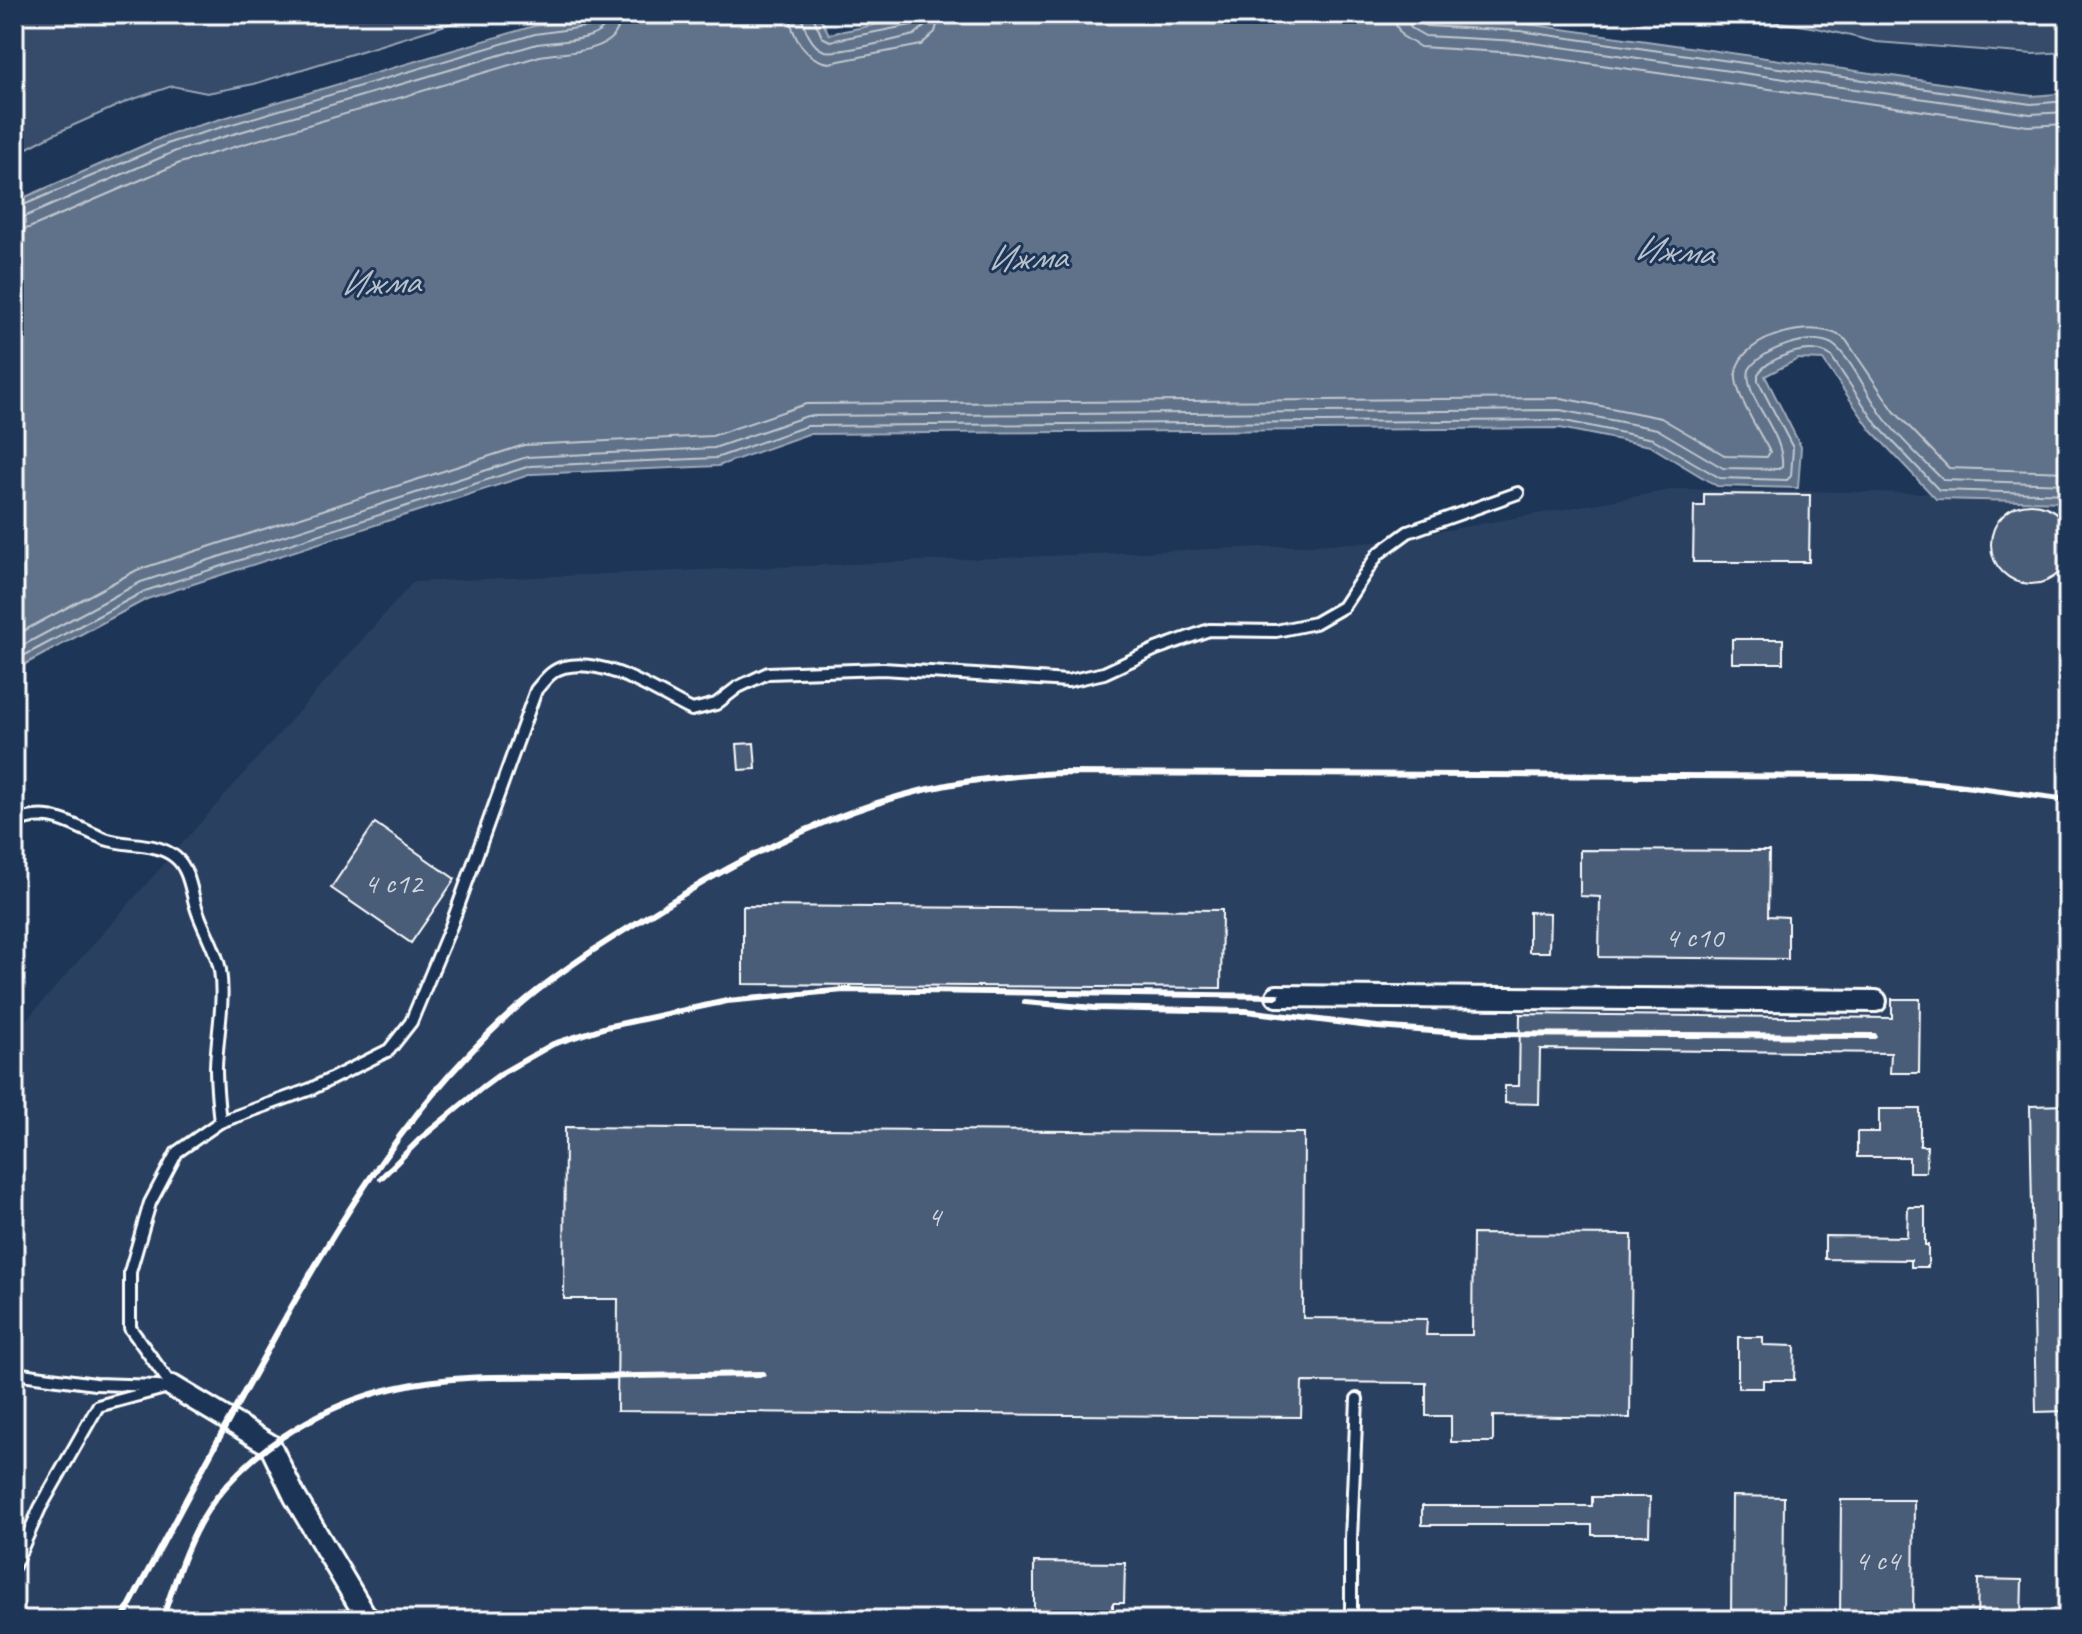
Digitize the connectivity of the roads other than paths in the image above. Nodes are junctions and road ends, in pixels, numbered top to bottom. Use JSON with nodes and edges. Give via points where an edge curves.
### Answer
{"nodes":[{"id":1,"x":1518,"y":493,"type":"dead end"},
{"id":2,"x":14,"y":823,"type":"edge"},
{"id":3,"x":1277,"y":996,"type":"dead end"},
{"id":4,"x":1876,"y":1001,"type":"dead end"},
{"id":5,"x":220,"y":1122,"type":"junction"},
{"id":6,"x":14,"y":1373,"type":"edge"},
{"id":7,"x":172,"y":1386,"type":"junction"},
{"id":8,"x":1357,"y":1399,"type":"dead end"},
{"id":9,"x":14,"y":1566,"type":"edge"},
{"id":10,"x":368,"y":1620,"type":"edge"},
{"id":11,"x":1351,"y":1620,"type":"edge"}],
"edges":[{"from":1,"to":5,"type":"lane","via":[[1408,532],[1378,554],[1343,607],[1315,623],[1276,631],[1209,630],[1104,673],[1068,681],[883,669],[768,673],[716,704],[692,710],[600,667],[564,667],[536,690],[411,1022],[389,1050],[311,1089]]},
{"from":2,"to":5,"type":"lane","via":[[54,816],[115,842],[163,850],[178,859],[219,965]]},
{"from":3,"to":4,"type":"street"},
{"from":5,"to":7,"type":"lane","via":[[177,1152],[150,1203],[130,1272],[130,1328]]},
{"from":6,"to":7,"type":"lane","via":[[95,1384]]},
{"from":7,"to":9,"type":"lane","via":[[98,1406],[46,1495]]},
{"from":7,"to":10,"type":"street","via":[[270,1445]]},
{"from":8,"to":11,"type":"lane"}]}
